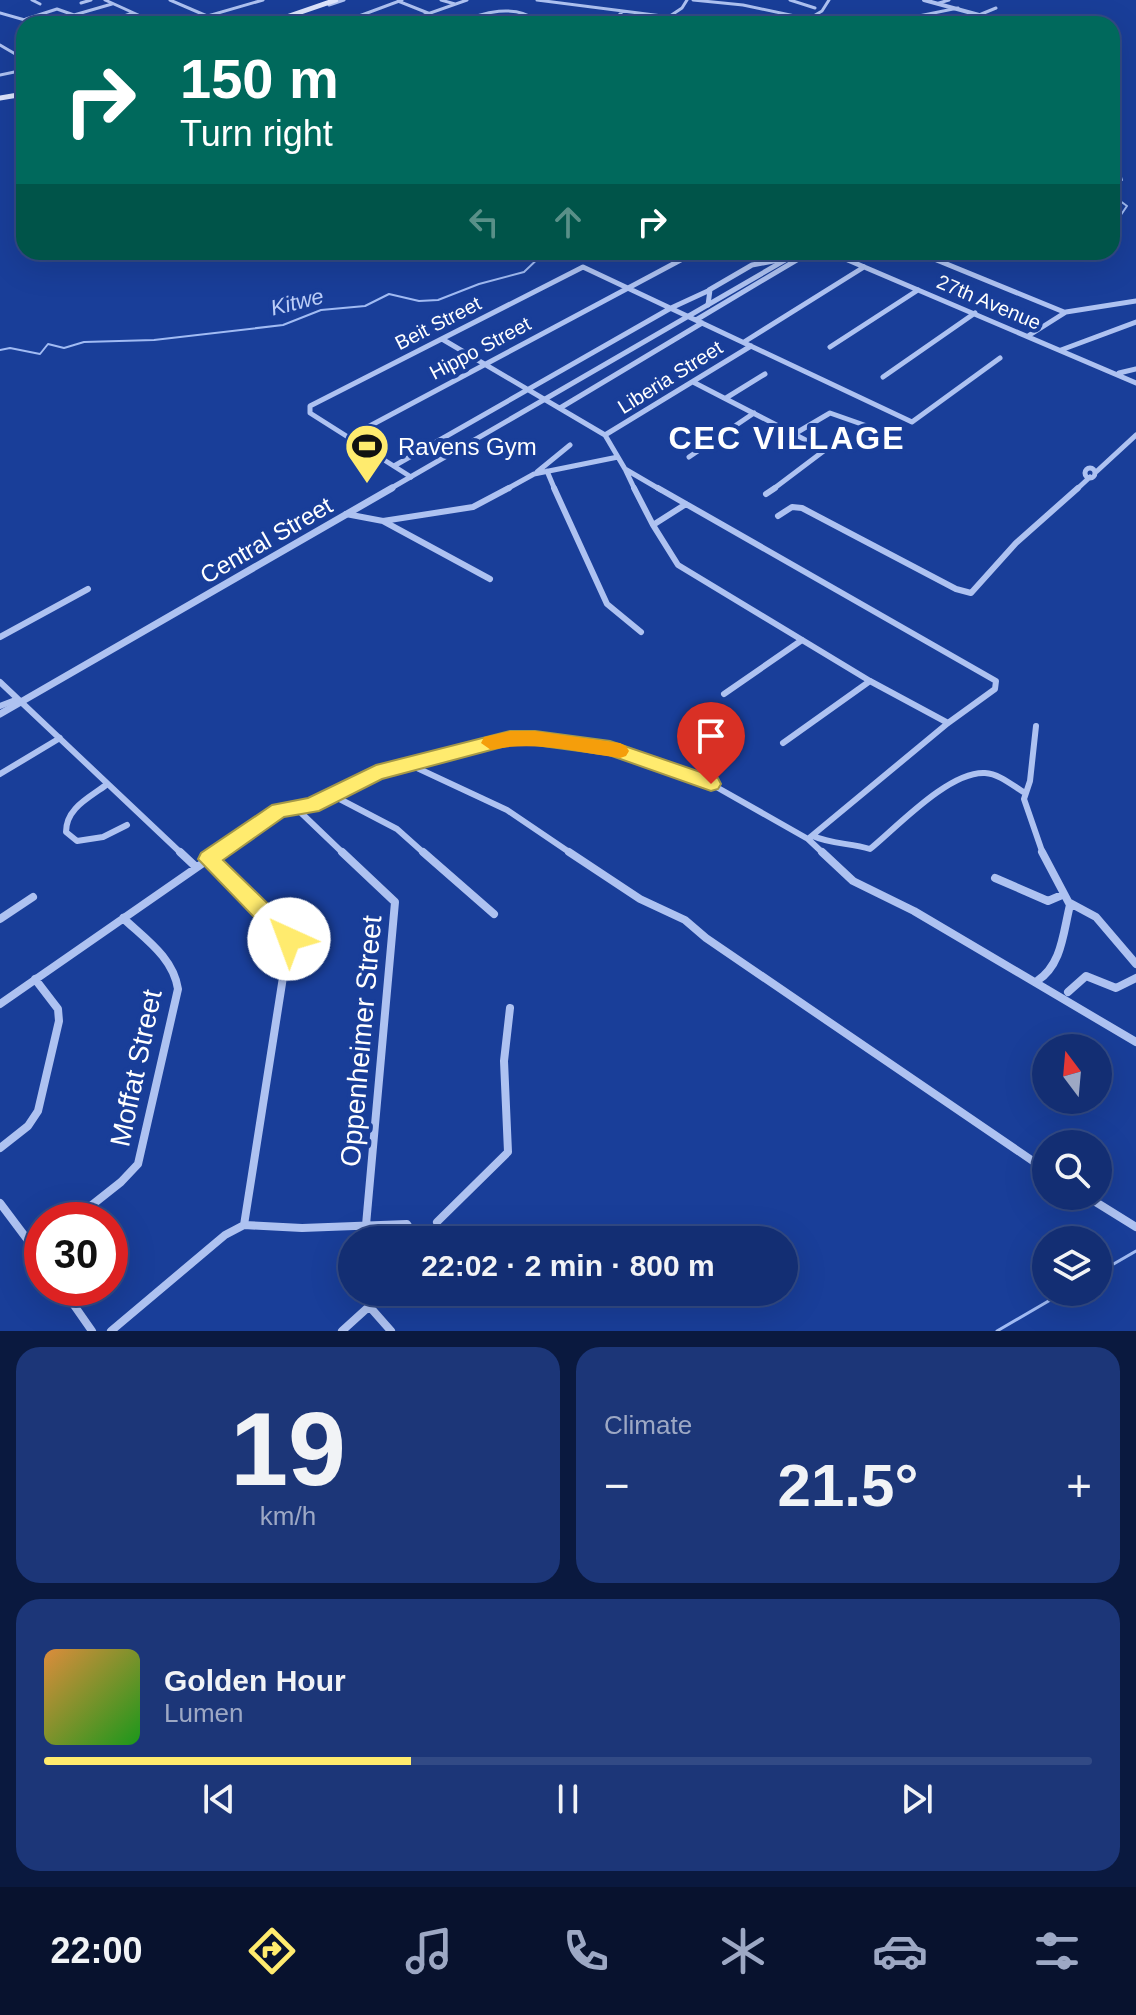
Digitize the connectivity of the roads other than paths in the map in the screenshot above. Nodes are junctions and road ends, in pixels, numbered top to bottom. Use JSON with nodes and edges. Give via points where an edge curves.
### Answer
{"nodes":[{"id":1,"x":32,"y":0,"type":"edge"},
{"id":2,"x":91,"y":0,"type":"edge"},
{"id":3,"x":105,"y":0,"type":"edge"},
{"id":4,"x":173,"y":0,"type":"edge"},
{"id":5,"x":263,"y":0,"type":"edge"},
{"id":6,"x":336,"y":0,"type":"edge"},
{"id":7,"x":344,"y":0,"type":"edge"},
{"id":8,"x":441,"y":0,"type":"edge"},
{"id":9,"x":467,"y":0,"type":"edge"},
{"id":10,"x":537,"y":0,"type":"edge"},
{"id":11,"x":687,"y":0,"type":"edge"},
{"id":12,"x":693,"y":0,"type":"edge"},
{"id":13,"x":700,"y":0,"type":"edge"},
{"id":14,"x":790,"y":0,"type":"edge"},
{"id":15,"x":829,"y":0,"type":"edge"},
{"id":16,"x":924,"y":0,"type":"edge"},
{"id":17,"x":949,"y":0,"type":"edge"},
{"id":18,"x":400,"y":1,"type":"edge"},
{"id":19,"x":717,"y":1,"type":"edge"},
{"id":20,"x":81,"y":3,"type":"dead end"},
{"id":21,"x":939,"y":3,"type":"junction"},
{"id":22,"x":40,"y":4,"type":"dead end"},
{"id":23,"x":112,"y":4,"type":"junction"},
{"id":24,"x":455,"y":4,"type":"junction"},
{"id":25,"x":815,"y":8,"type":"dead end"},
{"id":26,"x":958,"y":8,"type":"junction"},
{"id":27,"x":996,"y":8,"type":"dead end"},
{"id":28,"x":623,"y":11,"type":"junction"},
{"id":29,"x":133,"y":13,"type":"junction"},
{"id":30,"x":430,"y":13,"type":"junction"},
{"id":31,"x":979,"y":15,"type":"joint"},
{"id":32,"x":35,"y":16,"type":"edge"},
{"id":33,"x":124,"y":16,"type":"edge"},
{"id":34,"x":140,"y":16,"type":"edge"},
{"id":35,"x":207,"y":16,"type":"joint"},
{"id":36,"x":289,"y":16,"type":"edge"},
{"id":37,"x":297,"y":16,"type":"edge"},
{"id":38,"x":359,"y":16,"type":"edge"},
{"id":39,"x":422,"y":16,"type":"edge"},
{"id":40,"x":482,"y":16,"type":"edge"},
{"id":41,"x":530,"y":16,"type":"edge"},
{"id":42,"x":617,"y":16,"type":"edge"},
{"id":43,"x":662,"y":16,"type":"edge"},
{"id":44,"x":671,"y":16,"type":"edge"},
{"id":45,"x":797,"y":16,"type":"edge"},
{"id":46,"x":814,"y":16,"type":"edge"},
{"id":47,"x":919,"y":16,"type":"edge"},
{"id":48,"x":680,"y":260,"type":"edge"},
{"id":49,"x":773,"y":260,"type":"edge"},
{"id":50,"x":786,"y":260,"type":"edge"},
{"id":51,"x":797,"y":260,"type":"edge"},
{"id":52,"x":848,"y":260,"type":"edge"},
{"id":53,"x":937,"y":260,"type":"edge"},
{"id":54,"x":752,"y":265,"type":"junction"},
{"id":55,"x":864,"y":267,"type":"junction"},
{"id":56,"x":767,"y":271,"type":"junction"},
{"id":57,"x":736,"y":274,"type":"junction"},
{"id":58,"x":749,"y":281,"type":"junction"},
{"id":59,"x":626,"y":287,"type":"junction"},
{"id":60,"x":709,"y":290,"type":"junction"},
{"id":61,"x":918,"y":290,"type":"junction"},
{"id":62,"x":1136,"y":301,"type":"edge"},
{"id":63,"x":708,"y":305,"type":"junction"},
{"id":64,"x":671,"y":308,"type":"junction"},
{"id":65,"x":1064,"y":312,"type":"junction"},
{"id":66,"x":975,"y":313,"type":"junction"},
{"id":67,"x":688,"y":317,"type":"junction"},
{"id":68,"x":696,"y":320,"type":"junction"},
{"id":69,"x":1136,"y":322,"type":"edge"},
{"id":70,"x":702,"y":323,"type":"junction"},
{"id":71,"x":1028,"y":336,"type":"junction"},
{"id":72,"x":441,"y":339,"type":"junction"},
{"id":73,"x":744,"y":342,"type":"junction"},
{"id":74,"x":751,"y":346,"type":"junction"},
{"id":75,"x":830,"y":347,"type":"dead end"},
{"id":76,"x":1061,"y":350,"type":"junction"},
{"id":77,"x":1000,"y":358,"type":"dead end"},
{"id":78,"x":482,"y":364,"type":"junction"},
{"id":79,"x":1136,"y":369,"type":"edge"},
{"id":80,"x":1115,"y":373,"type":"junction"},
{"id":81,"x":765,"y":374,"type":"dead end"},
{"id":82,"x":883,"y":377,"type":"dead end"},
{"id":83,"x":693,"y":382,"type":"junction"},
{"id":84,"x":1136,"y":383,"type":"edge"},
{"id":85,"x":528,"y":390,"type":"junction"},
{"id":86,"x":726,"y":398,"type":"junction"},
{"id":87,"x":544,"y":399,"type":"junction"},
{"id":88,"x":560,"y":408,"type":"junction"},
{"id":89,"x":754,"y":413,"type":"junction"},
{"id":90,"x":867,"y":426,"type":"dead end"},
{"id":91,"x":796,"y":433,"type":"junction"},
{"id":92,"x":605,"y":435,"type":"junction"},
{"id":93,"x":1136,"y":435,"type":"edge"},
{"id":94,"x":349,"y":437,"type":"junction"},
{"id":95,"x":570,"y":445,"type":"dead end"},
{"id":96,"x":618,"y":457,"type":"junction"},
{"id":97,"x":689,"y":457,"type":"dead end"},
{"id":98,"x":394,"y":466,"type":"junction"},
{"id":99,"x":625,"y":469,"type":"junction"},
{"id":100,"x":547,"y":471,"type":"junction"},
{"id":101,"x":534,"y":474,"type":"junction"},
{"id":102,"x":411,"y":477,"type":"junction"},
{"id":103,"x":766,"y":494,"type":"dead end"},
{"id":104,"x":686,"y":504,"type":"junction"},
{"id":105,"x":346,"y":514,"type":"junction"},
{"id":106,"x":778,"y":516,"type":"dead end"},
{"id":107,"x":383,"y":521,"type":"junction"},
{"id":108,"x":653,"y":525,"type":"junction"},
{"id":109,"x":490,"y":579,"type":"dead end"},
{"id":110,"x":88,"y":589,"type":"dead end"},
{"id":111,"x":641,"y":632,"type":"dead end"},
{"id":112,"x":0,"y":637,"type":"edge"},
{"id":113,"x":802,"y":640,"type":"junction"},
{"id":114,"x":870,"y":681,"type":"junction"},
{"id":115,"x":0,"y":682,"type":"edge"},
{"id":116,"x":724,"y":694,"type":"dead end"},
{"id":117,"x":20,"y":700,"type":"junction"},
{"id":118,"x":0,"y":706,"type":"edge"},
{"id":119,"x":0,"y":714,"type":"edge"},
{"id":120,"x":948,"y":723,"type":"junction"},
{"id":121,"x":1036,"y":726,"type":"dead end"},
{"id":122,"x":60,"y":738,"type":"junction"},
{"id":123,"x":783,"y":743,"type":"dead end"},
{"id":124,"x":397,"y":768,"type":"junction"},
{"id":125,"x":0,"y":774,"type":"edge"},
{"id":126,"x":106,"y":785,"type":"junction"},
{"id":127,"x":1025,"y":793,"type":"junction"},
{"id":128,"x":330,"y":794,"type":"junction"},
{"id":129,"x":296,"y":808,"type":"junction"},
{"id":130,"x":127,"y":825,"type":"dead end"},
{"id":131,"x":811,"y":837,"type":"junction"},
{"id":132,"x":208,"y":859,"type":"junction"},
{"id":133,"x":196,"y":867,"type":"junction"},
{"id":134,"x":995,"y":878,"type":"dead end"},
{"id":135,"x":33,"y":897,"type":"dead end"},
{"id":136,"x":1065,"y":898,"type":"junction"},
{"id":137,"x":494,"y":914,"type":"dead end"},
{"id":138,"x":123,"y":918,"type":"junction"},
{"id":139,"x":0,"y":919,"type":"edge"},
{"id":140,"x":1136,"y":964,"type":"edge"},
{"id":141,"x":1136,"y":978,"type":"edge"},
{"id":142,"x":35,"y":979,"type":"junction"},
{"id":143,"x":1037,"y":981,"type":"junction"},
{"id":144,"x":1068,"y":992,"type":"dead end"},
{"id":145,"x":0,"y":1004,"type":"edge"},
{"id":146,"x":510,"y":1008,"type":"dead end"},
{"id":147,"x":1136,"y":1042,"type":"edge"},
{"id":148,"x":0,"y":1148,"type":"edge"},
{"id":149,"x":1032,"y":1160,"type":"edge"},
{"id":150,"x":96,"y":1202,"type":"edge"},
{"id":151,"x":0,"y":1203,"type":"edge"},
{"id":152,"x":1109,"y":1210,"type":"edge"},
{"id":153,"x":437,"y":1222,"type":"dead end"},
{"id":154,"x":244,"y":1225,"type":"junction"},
{"id":155,"x":366,"y":1225,"type":"junction"},
{"id":156,"x":408,"y":1226,"type":"edge"},
{"id":157,"x":1136,"y":1227,"type":"edge"},
{"id":158,"x":24,"y":1231,"type":"edge"},
{"id":159,"x":75,"y":1306,"type":"edge"},
{"id":160,"x":369,"y":1306,"type":"joint"},
{"id":161,"x":92,"y":1331,"type":"edge"},
{"id":162,"x":111,"y":1331,"type":"edge"},
{"id":163,"x":342,"y":1331,"type":"edge"},
{"id":164,"x":391,"y":1331,"type":"edge"}],
"edges":[{"from":1,"to":22,"type":"street"},
{"from":2,"to":20,"type":"street"},
{"from":3,"to":23,"type":"street"},
{"from":4,"to":35,"type":"street"},
{"from":5,"to":35,"type":"street"},
{"from":6,"to":36,"type":"main road"},
{"from":7,"to":37,"type":"street"},
{"from":8,"to":24,"type":"street"},
{"from":9,"to":24,"type":"street"},
{"from":10,"to":28,"type":"street"},
{"from":11,"to":44,"type":"street"},
{"from":12,"to":13,"type":"street"},
{"from":13,"to":19,"type":"street"},
{"from":14,"to":25,"type":"street"},
{"from":15,"to":46,"type":"street"},
{"from":16,"to":21,"type":"street"},
{"from":17,"to":21,"type":"street"},
{"from":18,"to":30,"type":"street"},
{"from":18,"to":38,"type":"street"},
{"from":19,"to":45,"type":"street"},
{"from":21,"to":26,"type":"street"},
{"from":23,"to":29,"type":"street"},
{"from":23,"to":32,"type":"street","via":[[74,15],[57,9]]},
{"from":24,"to":30,"type":"street"},
{"from":26,"to":31,"type":"street"},
{"from":26,"to":47,"type":"street"},
{"from":27,"to":31,"type":"street"},
{"from":28,"to":42,"type":"street"},
{"from":28,"to":43,"type":"street"},
{"from":29,"to":33,"type":"street"},
{"from":29,"to":34,"type":"street"},
{"from":30,"to":39,"type":"street"},
{"from":40,"to":41,"type":"street","via":[[499,10]]},
{"from":48,"to":59,"type":"street","name":"Hippo Street"},
{"from":49,"to":54,"type":"street"},
{"from":50,"to":56,"type":"street","name":"Central Street"},
{"from":51,"to":68,"type":"street"},
{"from":52,"to":55,"type":"street","name":"27th Avenue"},
{"from":53,"to":65,"type":"street"},
{"from":54,"to":56,"type":"street"},
{"from":54,"to":57,"type":"street"},
{"from":55,"to":61,"type":"street","name":"27th Avenue"},
{"from":55,"to":73,"type":"street"},
{"from":56,"to":58,"type":"street","name":"Central Street"},
{"from":57,"to":58,"type":"street"},
{"from":57,"to":60,"type":"street"},
{"from":58,"to":63,"type":"street","name":"Central Street"},
{"from":59,"to":64,"type":"street"},
{"from":59,"to":72,"type":"street","name":"Beit Street","via":[[583,267]]},
{"from":59,"to":78,"type":"street","name":"Hippo Street"},
{"from":60,"to":63,"type":"street"},
{"from":60,"to":64,"type":"street"},
{"from":61,"to":66,"type":"street","name":"27th Avenue"},
{"from":61,"to":75,"type":"street"},
{"from":62,"to":65,"type":"street"},
{"from":63,"to":67,"type":"street","name":"Central Street"},
{"from":64,"to":67,"type":"street"},
{"from":64,"to":85,"type":"street"},
{"from":65,"to":71,"type":"street"},
{"from":66,"to":71,"type":"street","name":"27th Avenue"},
{"from":66,"to":82,"type":"street"},
{"from":67,"to":68,"type":"street"},
{"from":67,"to":87,"type":"street","name":"Central Street"},
{"from":68,"to":70,"type":"street"},
{"from":69,"to":76,"type":"street"},
{"from":70,"to":73,"type":"street"},
{"from":70,"to":88,"type":"street"},
{"from":71,"to":76,"type":"street","name":"27th Avenue"},
{"from":72,"to":78,"type":"street"},
{"from":72,"to":94,"type":"street","name":"Beit Street","via":[[308,409]]},
{"from":73,"to":74,"type":"street"},
{"from":74,"to":77,"type":"street","via":[[912,422]]},
{"from":74,"to":83,"type":"street","name":"Liberia Street"},
{"from":76,"to":80,"type":"street","name":"27th Avenue"},
{"from":78,"to":85,"type":"street"},
{"from":78,"to":94,"type":"street","name":"Hippo Street"},
{"from":79,"to":80,"type":"street"},
{"from":80,"to":84,"type":"street","name":"27th Avenue"},
{"from":81,"to":86,"type":"street"},
{"from":83,"to":86,"type":"street"},
{"from":83,"to":92,"type":"street","name":"Liberia Street"},
{"from":85,"to":87,"type":"street"},
{"from":85,"to":98,"type":"street"},
{"from":86,"to":89,"type":"street"},
{"from":87,"to":88,"type":"street"},
{"from":87,"to":102,"type":"street","name":"Central Street"},
{"from":88,"to":92,"type":"street"},
{"from":89,"to":91,"type":"street"},
{"from":89,"to":97,"type":"street"},
{"from":90,"to":91,"type":"street","via":[[829,412]]},
{"from":91,"to":103,"type":"street","via":[[824,452]]},
{"from":92,"to":96,"type":"street"},
{"from":93,"to":106,"type":"street","via":[[1016,543],[971,593],[802,508],[792,507]]},
{"from":94,"to":98,"type":"street"},
{"from":95,"to":101,"type":"street"},
{"from":96,"to":99,"type":"street"},
{"from":96,"to":100,"type":"street"},
{"from":98,"to":102,"type":"street"},
{"from":99,"to":104,"type":"street"},
{"from":99,"to":108,"type":"street"},
{"from":100,"to":101,"type":"street"},
{"from":100,"to":111,"type":"street","via":[[607,604]]},
{"from":101,"to":107,"type":"street","via":[[480,505]]},
{"from":102,"to":105,"type":"street","name":"Central Street"},
{"from":104,"to":108,"type":"street"},
{"from":104,"to":120,"type":"street","via":[[996,681],[995,689]]},
{"from":105,"to":107,"type":"street"},
{"from":105,"to":117,"type":"street","name":"Central Street"},
{"from":107,"to":109,"type":"street"},
{"from":108,"to":113,"type":"street","via":[[675,563]]},
{"from":110,"to":112,"type":"street"},
{"from":113,"to":114,"type":"street"},
{"from":113,"to":116,"type":"street"},
{"from":114,"to":120,"type":"street"},
{"from":114,"to":123,"type":"street"},
{"from":115,"to":117,"type":"street"},
{"from":117,"to":118,"type":"street"},
{"from":117,"to":119,"type":"street","name":"Central Street"},
{"from":117,"to":122,"type":"street"},
{"from":120,"to":131,"type":"street"},
{"from":121,"to":127,"type":"street"},
{"from":122,"to":125,"type":"street"},
{"from":122,"to":126,"type":"street"},
{"from":124,"to":128,"type":"street"},
{"from":124,"to":131,"type":"street","via":[[510,738],[610,748],[711,784]]},
{"from":124,"to":149,"type":"street","via":[[417,768],[507,810],[640,899],[685,920]]},
{"from":126,"to":130,"type":"street","via":[[70,813],[68,835],[77,841],[100,839]]},
{"from":126,"to":133,"type":"street"},
{"from":127,"to":131,"type":"street","via":[[980,772],[960,779],[870,849]]},
{"from":127,"to":136,"type":"street","via":[[1038,845]]},
{"from":128,"to":129,"type":"street"},
{"from":128,"to":137,"type":"street","via":[[397,829]]},
{"from":129,"to":132,"type":"street","via":[[279,810]]},
{"from":129,"to":155,"type":"street","name":"Oppenheimer Street","via":[[395,902]]},
{"from":131,"to":143,"type":"street","via":[[853,881]]},
{"from":132,"to":133,"type":"street"},
{"from":132,"to":154,"type":"street","via":[[289,939]]},
{"from":133,"to":138,"type":"street"},
{"from":134,"to":136,"type":"street","via":[[1048,901]]},
{"from":135,"to":139,"type":"street"},
{"from":136,"to":140,"type":"street","via":[[1096,917]]},
{"from":136,"to":143,"type":"street","via":[[1070,905],[1056,962]]},
{"from":138,"to":142,"type":"street"},
{"from":138,"to":150,"type":"street","name":"Moffat Street","via":[[171,965],[178,989],[138,1164]]},
{"from":141,"to":144,"type":"street","via":[[1116,988],[1086,976]]},
{"from":142,"to":145,"type":"street"},
{"from":142,"to":148,"type":"street","via":[[58,1009],[59,1021],[38,1111]]},
{"from":143,"to":147,"type":"street"},
{"from":146,"to":153,"type":"street","via":[[508,1152]]},
{"from":151,"to":158,"type":"street"},
{"from":152,"to":157,"type":"street"},
{"from":154,"to":155,"type":"street"},
{"from":154,"to":162,"type":"street","via":[[225,1235]]},
{"from":155,"to":156,"type":"street"},
{"from":159,"to":161,"type":"street"},
{"from":160,"to":163,"type":"street"},
{"from":160,"to":164,"type":"street"}]}
